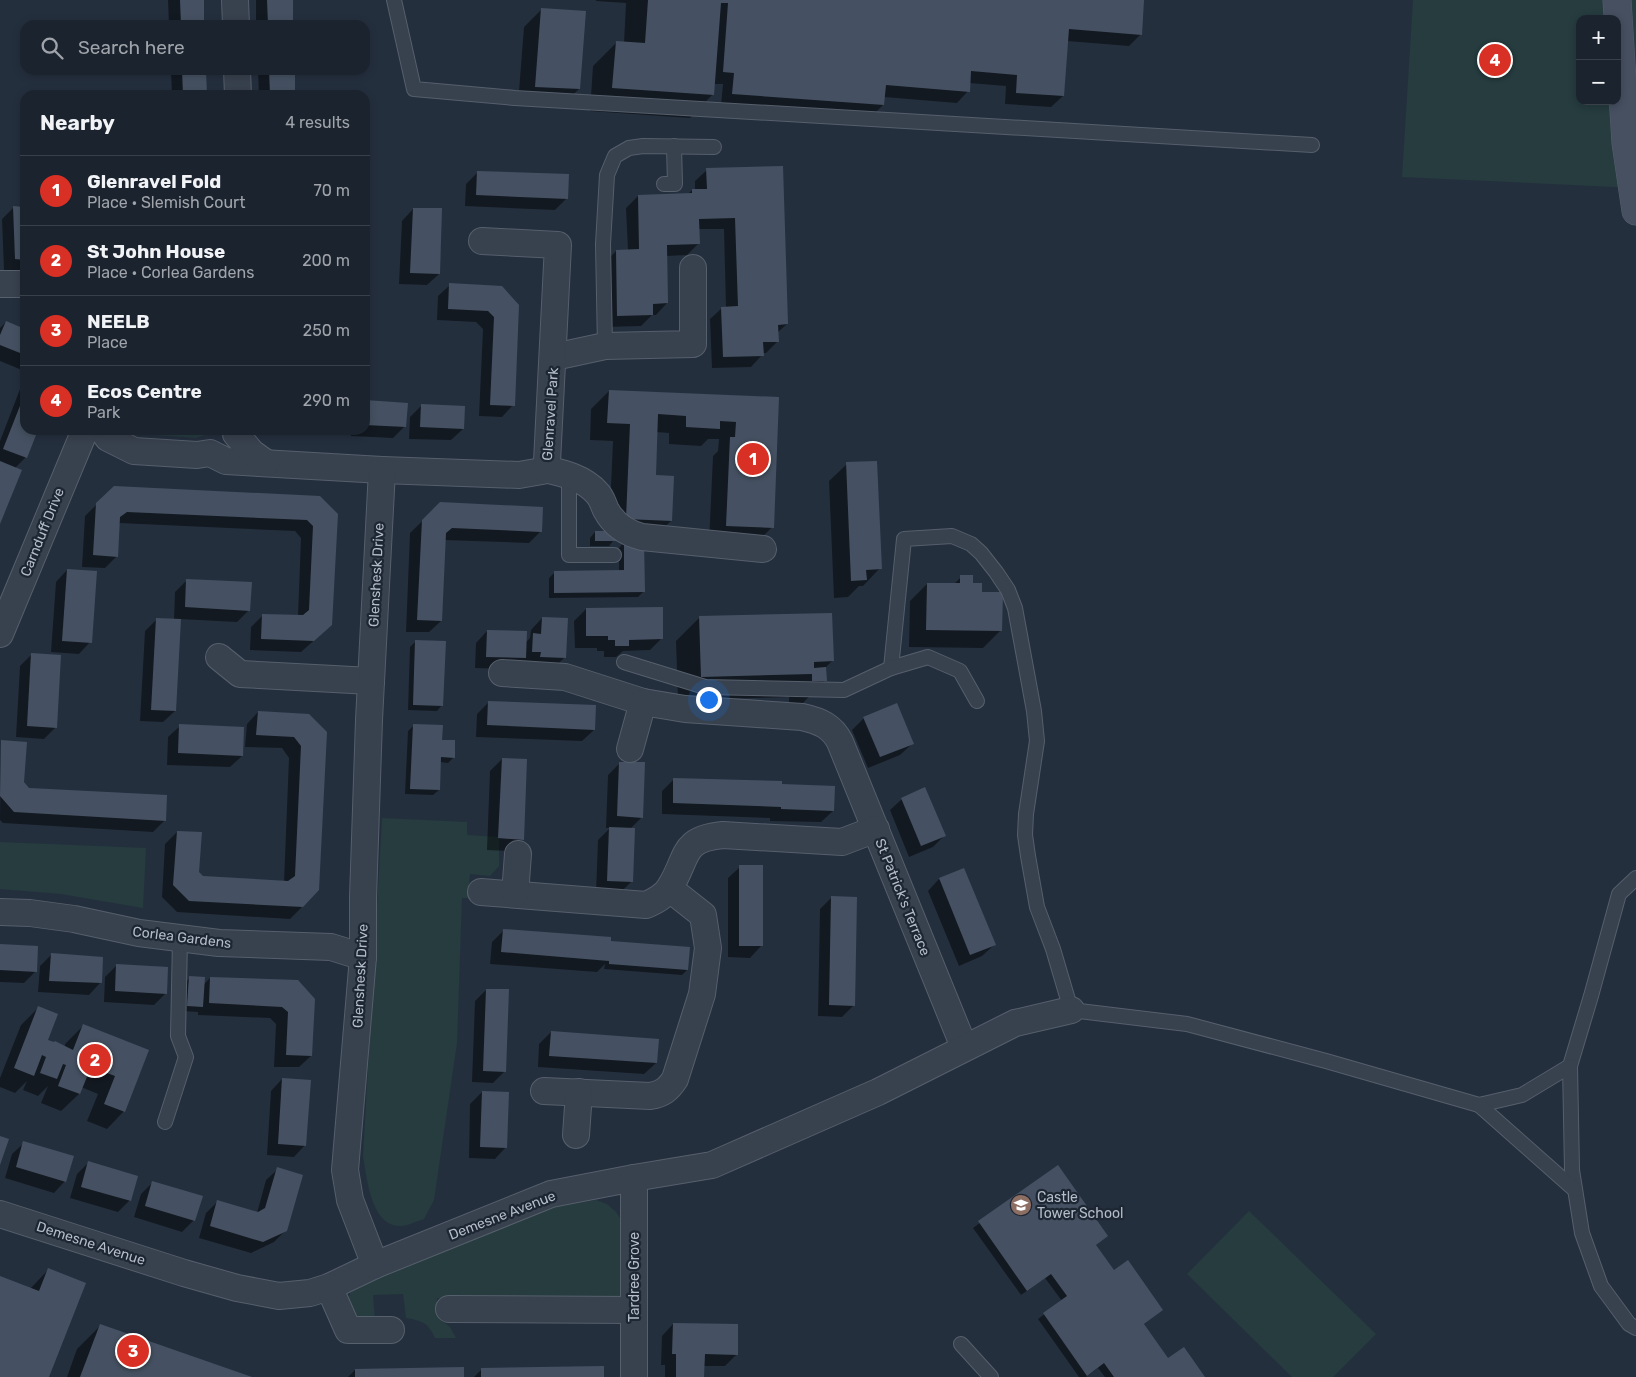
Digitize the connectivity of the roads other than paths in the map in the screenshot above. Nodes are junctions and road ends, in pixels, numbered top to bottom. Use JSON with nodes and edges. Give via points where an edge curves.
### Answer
{"nodes":[{"id":1,"x":236,"y":0,"type":"edge"},
{"id":2,"x":394,"y":0,"type":"edge"},
{"id":3,"x":1617,"y":0,"type":"edge"},
{"id":4,"x":236,"y":20,"type":"edge"},
{"id":5,"x":237,"y":75,"type":"edge"},
{"id":6,"x":238,"y":90,"type":"edge"},
{"id":7,"x":674,"y":146,"type":"junction"},
{"id":8,"x":1312,"y":146,"type":"dead end"},
{"id":9,"x":714,"y":147,"type":"dead end"},
{"id":10,"x":664,"y":184,"type":"dead end"},
{"id":11,"x":1636,"y":210,"type":"edge"},
{"id":12,"x":482,"y":241,"type":"dead end"},
{"id":13,"x":693,"y":268,"type":"dead end"},
{"id":14,"x":0,"y":284,"type":"edge"},
{"id":15,"x":20,"y":284,"type":"edge"},
{"id":16,"x":605,"y":346,"type":"junction"},
{"id":17,"x":554,"y":357,"type":"junction"},
{"id":18,"x":82,"y":435,"type":"edge"},
{"id":19,"x":106,"y":435,"type":"edge"},
{"id":20,"x":234,"y":435,"type":"edge"},
{"id":21,"x":238,"y":435,"type":"edge"},
{"id":22,"x":210,"y":453,"type":"junction"},
{"id":23,"x":266,"y":463,"type":"junction"},
{"id":24,"x":382,"y":470,"type":"junction"},
{"id":25,"x":557,"y":472,"type":"junction"},
{"id":26,"x":762,"y":549,"type":"dead end"},
{"id":27,"x":614,"y":555,"type":"dead end"},
{"id":28,"x":0,"y":634,"type":"edge"},
{"id":29,"x":220,"y":657,"type":"dead end"},
{"id":30,"x":624,"y":662,"type":"dead end"},
{"id":31,"x":891,"y":668,"type":"junction"},
{"id":32,"x":502,"y":673,"type":"dead end"},
{"id":33,"x":371,"y":681,"type":"junction"},
{"id":34,"x":977,"y":701,"type":"dead end"},
{"id":35,"x":644,"y":702,"type":"junction"},
{"id":36,"x":630,"y":749,"type":"dead end"},
{"id":37,"x":876,"y":830,"type":"junction"},
{"id":38,"x":518,"y":854,"type":"dead end"},
{"id":39,"x":1636,"y":878,"type":"edge"},
{"id":40,"x":670,"y":888,"type":"junction"},
{"id":41,"x":481,"y":892,"type":"dead end"},
{"id":42,"x":515,"y":894,"type":"junction"},
{"id":43,"x":0,"y":912,"type":"edge"},
{"id":44,"x":180,"y":938,"type":"junction"},
{"id":45,"x":363,"y":957,"type":"junction"},
{"id":46,"x":1071,"y":1010,"type":"junction"},
{"id":47,"x":964,"y":1047,"type":"junction"},
{"id":48,"x":1570,"y":1066,"type":"junction"},
{"id":49,"x":544,"y":1090,"type":"dead end"},
{"id":50,"x":579,"y":1092,"type":"junction"},
{"id":51,"x":1479,"y":1105,"type":"junction"},
{"id":52,"x":165,"y":1122,"type":"dead end"},
{"id":53,"x":576,"y":1135,"type":"dead end"},
{"id":54,"x":634,"y":1178,"type":"junction"},
{"id":55,"x":1575,"y":1190,"type":"junction"},
{"id":56,"x":0,"y":1214,"type":"edge"},
{"id":57,"x":375,"y":1265,"type":"junction"},
{"id":58,"x":329,"y":1287,"type":"junction"},
{"id":59,"x":633,"y":1310,"type":"junction"},
{"id":60,"x":463,"y":1316,"type":"dead end"},
{"id":61,"x":1636,"y":1328,"type":"edge"},
{"id":62,"x":391,"y":1330,"type":"dead end"},
{"id":63,"x":961,"y":1344,"type":"dead end"},
{"id":64,"x":634,"y":1377,"type":"edge"},
{"id":65,"x":991,"y":1377,"type":"edge"}],
"edges":[{"from":1,"to":4,"type":"street"},
{"from":2,"to":8,"type":"lane","via":[[414,89],[515,98]]},
{"from":3,"to":11,"type":"street","via":[[1626,143]]},
{"from":5,"to":6,"type":"street"},
{"from":7,"to":9,"type":"lane"},
{"from":7,"to":10,"type":"lane","via":[[675,184]]},
{"from":7,"to":16,"type":"lane","via":[[629,148],[615,156],[607,175],[603,244]]},
{"from":12,"to":17,"type":"street","name":"Glenravel Park","via":[[558,245]]},
{"from":13,"to":16,"type":"street","via":[[694,344]]},
{"from":14,"to":15,"type":"street"},
{"from":16,"to":17,"type":"street"},
{"from":17,"to":25,"type":"street","name":"Glenravel Park","via":[[547,462]]},
{"from":18,"to":28,"type":"street","name":"Carnduff Drive"},
{"from":19,"to":22,"type":"street","name":"Glenravel Park","via":[[134,451]]},
{"from":20,"to":22,"type":"street","via":[[225,447]]},
{"from":21,"to":23,"type":"street","via":[[252,453]]},
{"from":22,"to":23,"type":"street","name":"Glenravel Park","via":[[226,461]]},
{"from":23,"to":24,"type":"street","name":"Glenravel Park"},
{"from":24,"to":25,"type":"street","name":"Glenravel Park","via":[[520,475]]},
{"from":24,"to":33,"type":"street","name":"Glenshesk Drive"},
{"from":25,"to":26,"type":"street","via":[[595,490],[613,520],[628,533]]},
{"from":25,"to":27,"type":"lane","via":[[570,555]]},
{"from":29,"to":33,"type":"street","via":[[240,674]]},
{"from":30,"to":31,"type":"lane","via":[[706,687],[844,690]]},
{"from":31,"to":34,"type":"lane","via":[[928,657],[960,671]]},
{"from":31,"to":46,"type":"lane","via":[[904,539],[952,536],[971,544],[1008,590],[1017,616],[1037,741],[1025,835],[1037,907],[1054,949]]},
{"from":32,"to":35,"type":"street","via":[[565,677]]},
{"from":33,"to":45,"type":"street","name":"Glenshesk Drive","via":[[362,898]]},
{"from":35,"to":36,"type":"street"},
{"from":35,"to":37,"type":"street","via":[[685,709],[802,717],[822,722],[836,733]]},
{"from":37,"to":40,"type":"street","name":"St Patrick's Terrace","via":[[842,842],[723,834],[706,836],[687,850]]},
{"from":37,"to":47,"type":"street","name":"St Patrick's Terrace"},
{"from":38,"to":42,"type":"street"},
{"from":39,"to":48,"type":"lane","via":[[1619,894]]},
{"from":40,"to":42,"type":"street","name":"St Patrick's Terrace","via":[[658,900],[646,905]]},
{"from":40,"to":50,"type":"street","via":[[703,915],[708,948],[702,994],[675,1080],[669,1089],[650,1096]]},
{"from":41,"to":42,"type":"street","name":"St Patrick's Terrace"},
{"from":43,"to":44,"type":"street","name":"Corlea Gardens","via":[[74,919]]},
{"from":44,"to":45,"type":"street","name":"Corlea Gardens","via":[[220,943],[330,947]]},
{"from":44,"to":52,"type":"lane","via":[[178,1036],[186,1057]]},
{"from":45,"to":57,"type":"street","name":"Glenshesk Drive","via":[[345,1170],[350,1200]]},
{"from":46,"to":47,"type":"street","name":"Demesne Avenue","via":[[1015,1023]]},
{"from":46,"to":51,"type":"lane","via":[[1188,1024]]},
{"from":47,"to":54,"type":"street","name":"Demesne Avenue","via":[[878,1092],[712,1165]]},
{"from":48,"to":51,"type":"lane","via":[[1522,1095]]},
{"from":48,"to":55,"type":"lane"},
{"from":49,"to":50,"type":"street"},
{"from":50,"to":53,"type":"street"},
{"from":51,"to":55,"type":"lane"},
{"from":54,"to":57,"type":"street","name":"Demesne Avenue","via":[[551,1194]]},
{"from":54,"to":59,"type":"street","name":"Tardree Grove"},
{"from":55,"to":61,"type":"lane","via":[[1582,1233],[1601,1286],[1629,1324]]},
{"from":56,"to":58,"type":"street","name":"Demesne Avenue","via":[[237,1288],[290,1296]]},
{"from":57,"to":58,"type":"street","name":"Demesne Avenue"},
{"from":58,"to":62,"type":"street","via":[[348,1330]]},
{"from":59,"to":60,"type":"street"},
{"from":59,"to":64,"type":"street","name":"Tardree Grove"},
{"from":63,"to":65,"type":"lane"}]}
